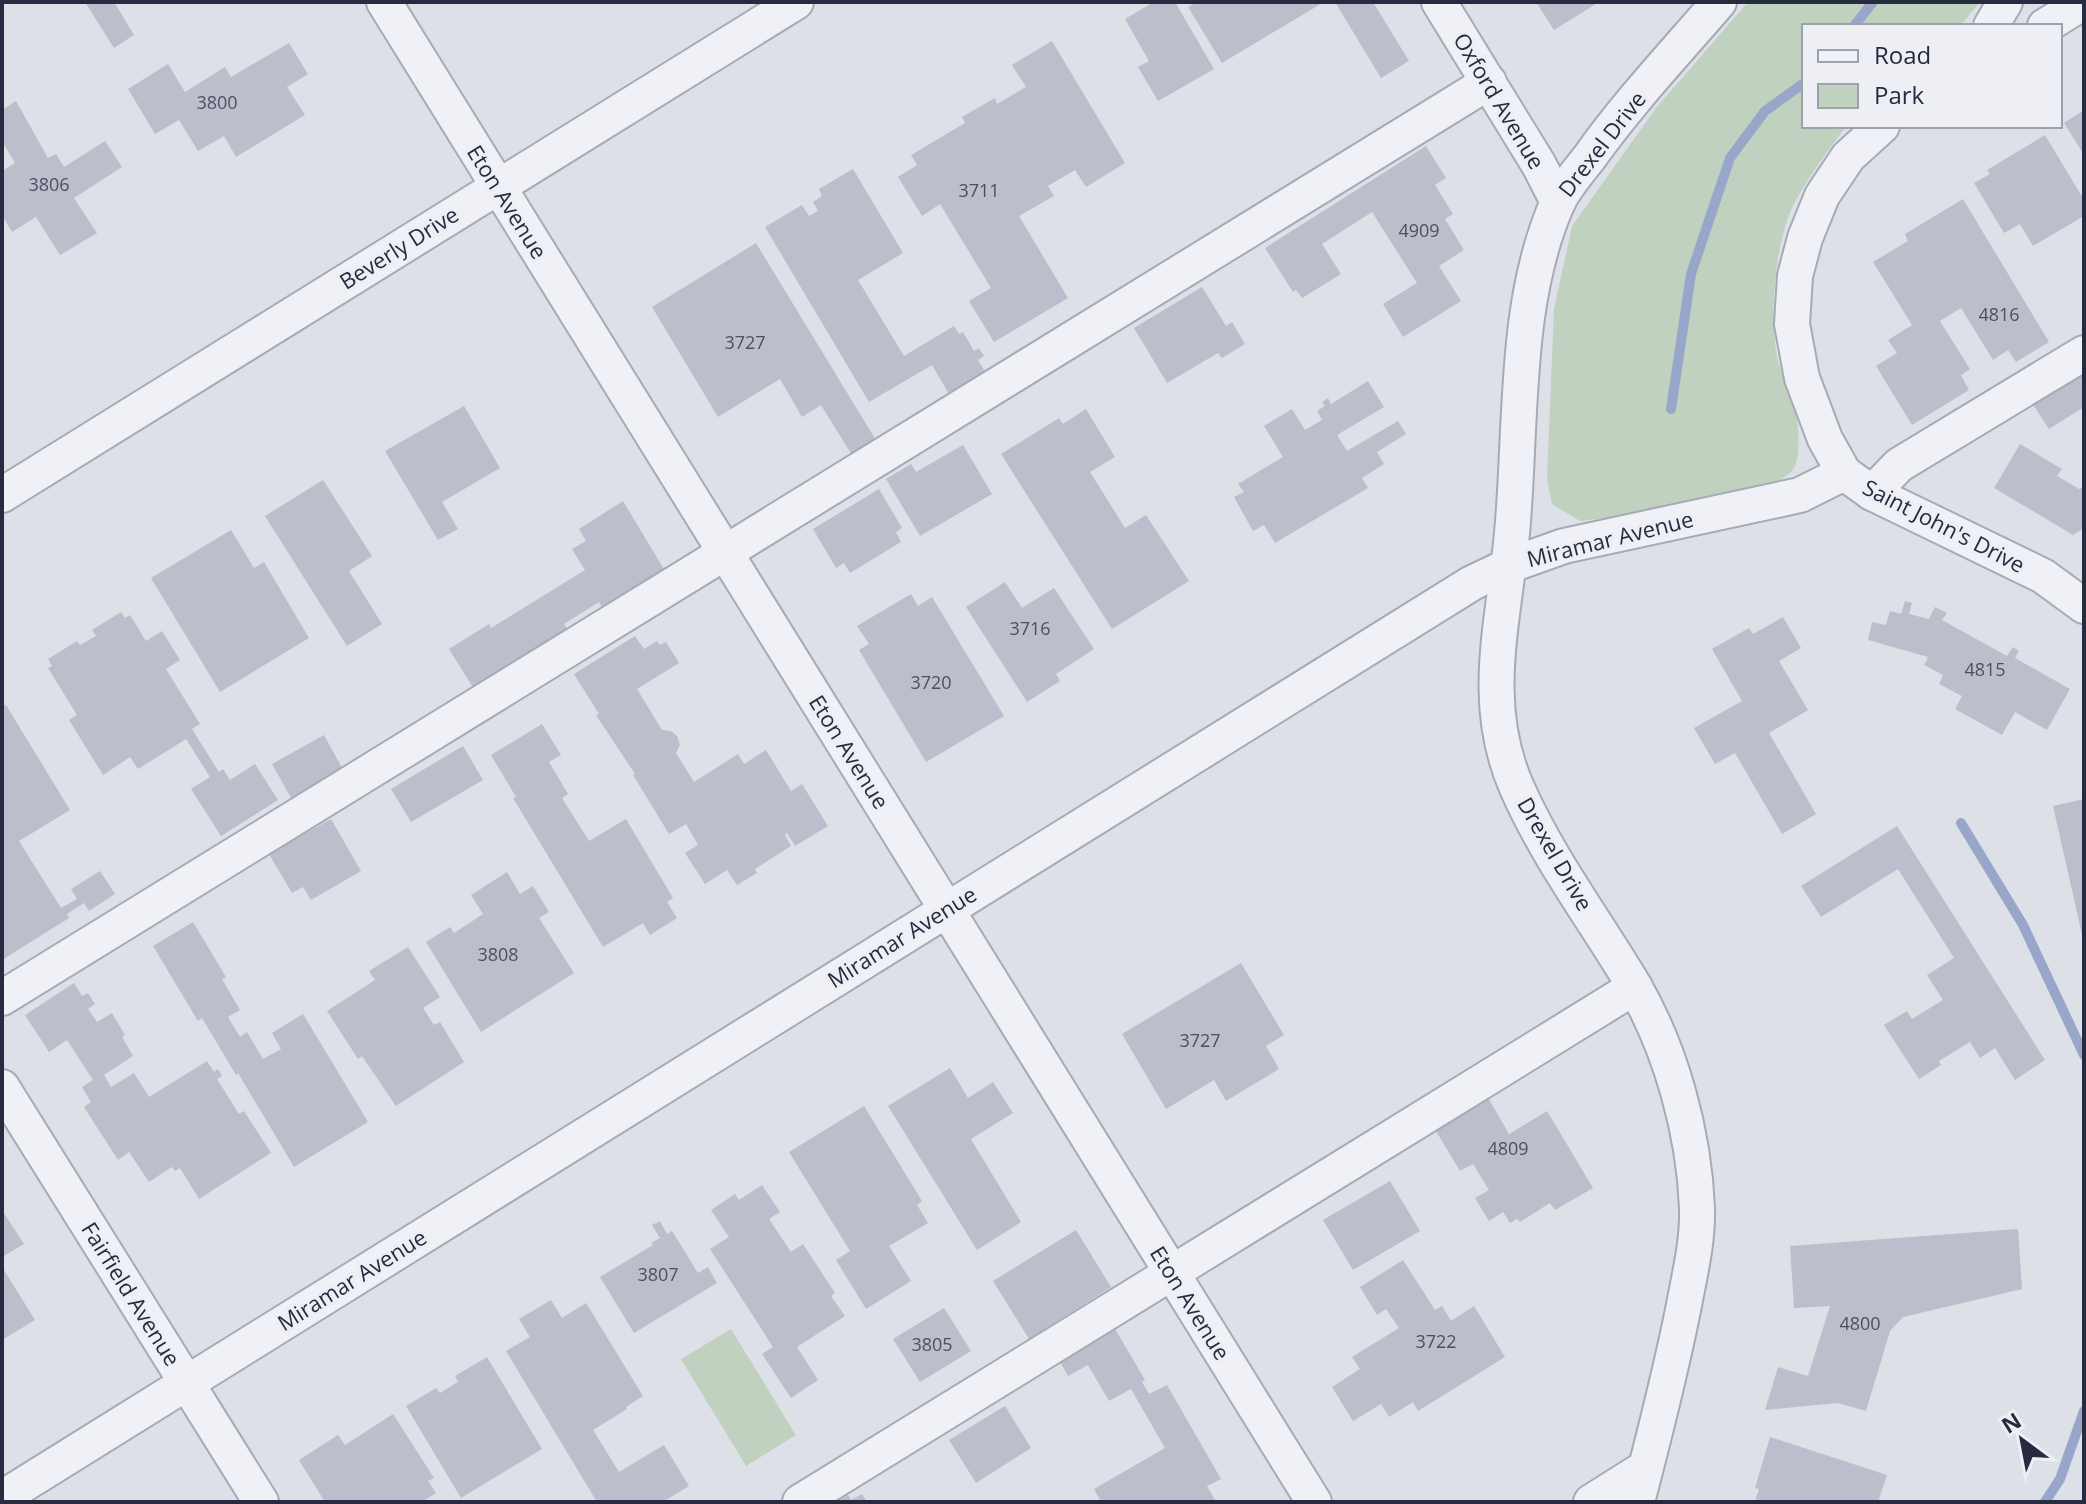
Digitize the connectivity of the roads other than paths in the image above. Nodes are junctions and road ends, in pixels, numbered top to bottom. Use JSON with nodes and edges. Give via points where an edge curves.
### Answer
{"nodes":[{"id":1,"x":384,"y":2,"type":"edge"},
{"id":2,"x":796,"y":2,"type":"edge"},
{"id":3,"x":1439,"y":2,"type":"edge"},
{"id":4,"x":1719,"y":2,"type":"edge"},
{"id":5,"x":2005,"y":2,"type":"edge"},
{"id":6,"x":2084,"y":2,"type":"edge"},
{"id":7,"x":1992,"y":24,"type":"edge"},
{"id":8,"x":2048,"y":24,"type":"edge"},
{"id":9,"x":1489,"y":82,"type":"junction"},
{"id":10,"x":1880,"y":128,"type":"edge"},
{"id":11,"x":498,"y":187,"type":"junction"},
{"id":12,"x":1558,"y":202,"type":"junction"},
{"id":13,"x":2084,"y":353,"type":"edge"},
{"id":14,"x":1844,"y":473,"type":"junction"},
{"id":15,"x":1872,"y":493,"type":"junction"},
{"id":16,"x":2,"y":495,"type":"edge"},
{"id":17,"x":724,"y":552,"type":"junction"},
{"id":18,"x":1508,"y":566,"type":"junction"},
{"id":19,"x":2084,"y":606,"type":"edge"},
{"id":20,"x":946,"y":909,"type":"junction"},
{"id":21,"x":1635,"y":987,"type":"junction"},
{"id":22,"x":2,"y":998,"type":"edge"},
{"id":23,"x":2,"y":1087,"type":"edge"},
{"id":24,"x":1172,"y":1274,"type":"junction"},
{"id":25,"x":187,"y":1383,"type":"junction"},
{"id":26,"x":1645,"y":1468,"type":"junction"},
{"id":27,"x":2,"y":1498,"type":"edge"},
{"id":28,"x":261,"y":1502,"type":"edge"},
{"id":29,"x":800,"y":1502,"type":"edge"},
{"id":30,"x":1314,"y":1502,"type":"edge"},
{"id":31,"x":1591,"y":1502,"type":"edge"},
{"id":32,"x":1637,"y":1502,"type":"edge"}],
"edges":[{"from":1,"to":11,"type":"street","name":"Eton Avenue"},
{"from":2,"to":11,"type":"street","name":"Beverly Drive"},
{"from":3,"to":9,"type":"street","name":"Oxford Avenue"},
{"from":4,"to":12,"type":"street","name":"Drexel Drive","via":[[1607,132]]},
{"from":5,"to":7,"type":"street"},
{"from":6,"to":8,"type":"street"},
{"from":9,"to":12,"type":"street","name":"Oxford Avenue"},
{"from":9,"to":17,"type":"street"},
{"from":10,"to":14,"type":"street","name":"Saint John's Drive","via":[[1848,157],[1822,196],[1795,276],[1792,324],[1802,378]]},
{"from":11,"to":16,"type":"street","name":"Beverly Drive"},
{"from":11,"to":17,"type":"street","name":"Eton Avenue"},
{"from":12,"to":18,"type":"street","name":"Drexel Drive","via":[[1535,272],[1521,375]]},
{"from":13,"to":15,"type":"street","via":[[1899,465]]},
{"from":14,"to":15,"type":"street","name":"Saint John's Drive"},
{"from":14,"to":18,"type":"street","name":"Miramar Avenue","via":[[1800,495],[1564,546]]},
{"from":15,"to":19,"type":"street","name":"Saint John's Drive","via":[[2043,576]]},
{"from":17,"to":20,"type":"street","name":"Eton Avenue"},
{"from":17,"to":22,"type":"street"},
{"from":18,"to":20,"type":"street","name":"Miramar Avenue","via":[[1472,583]]},
{"from":18,"to":21,"type":"street","name":"Drexel Drive","via":[[1498,634],[1500,738],[1536,830]]},
{"from":20,"to":24,"type":"street","name":"Eton Avenue"},
{"from":20,"to":25,"type":"street","name":"Miramar Avenue"},
{"from":21,"to":24,"type":"street"},
{"from":21,"to":26,"type":"street","name":"Drexel Drive","via":[[1664,1047],[1687,1132],[1697,1209],[1678,1336]]},
{"from":23,"to":25,"type":"street","name":"Fairfield Avenue"},
{"from":24,"to":29,"type":"street"},
{"from":24,"to":30,"type":"street","name":"Eton Avenue"},
{"from":25,"to":27,"type":"street","name":"Miramar Avenue"},
{"from":25,"to":28,"type":"street","name":"Fairfield Avenue"},
{"from":26,"to":31,"type":"street"},
{"from":26,"to":32,"type":"street","name":"Drexel Drive"}]}
